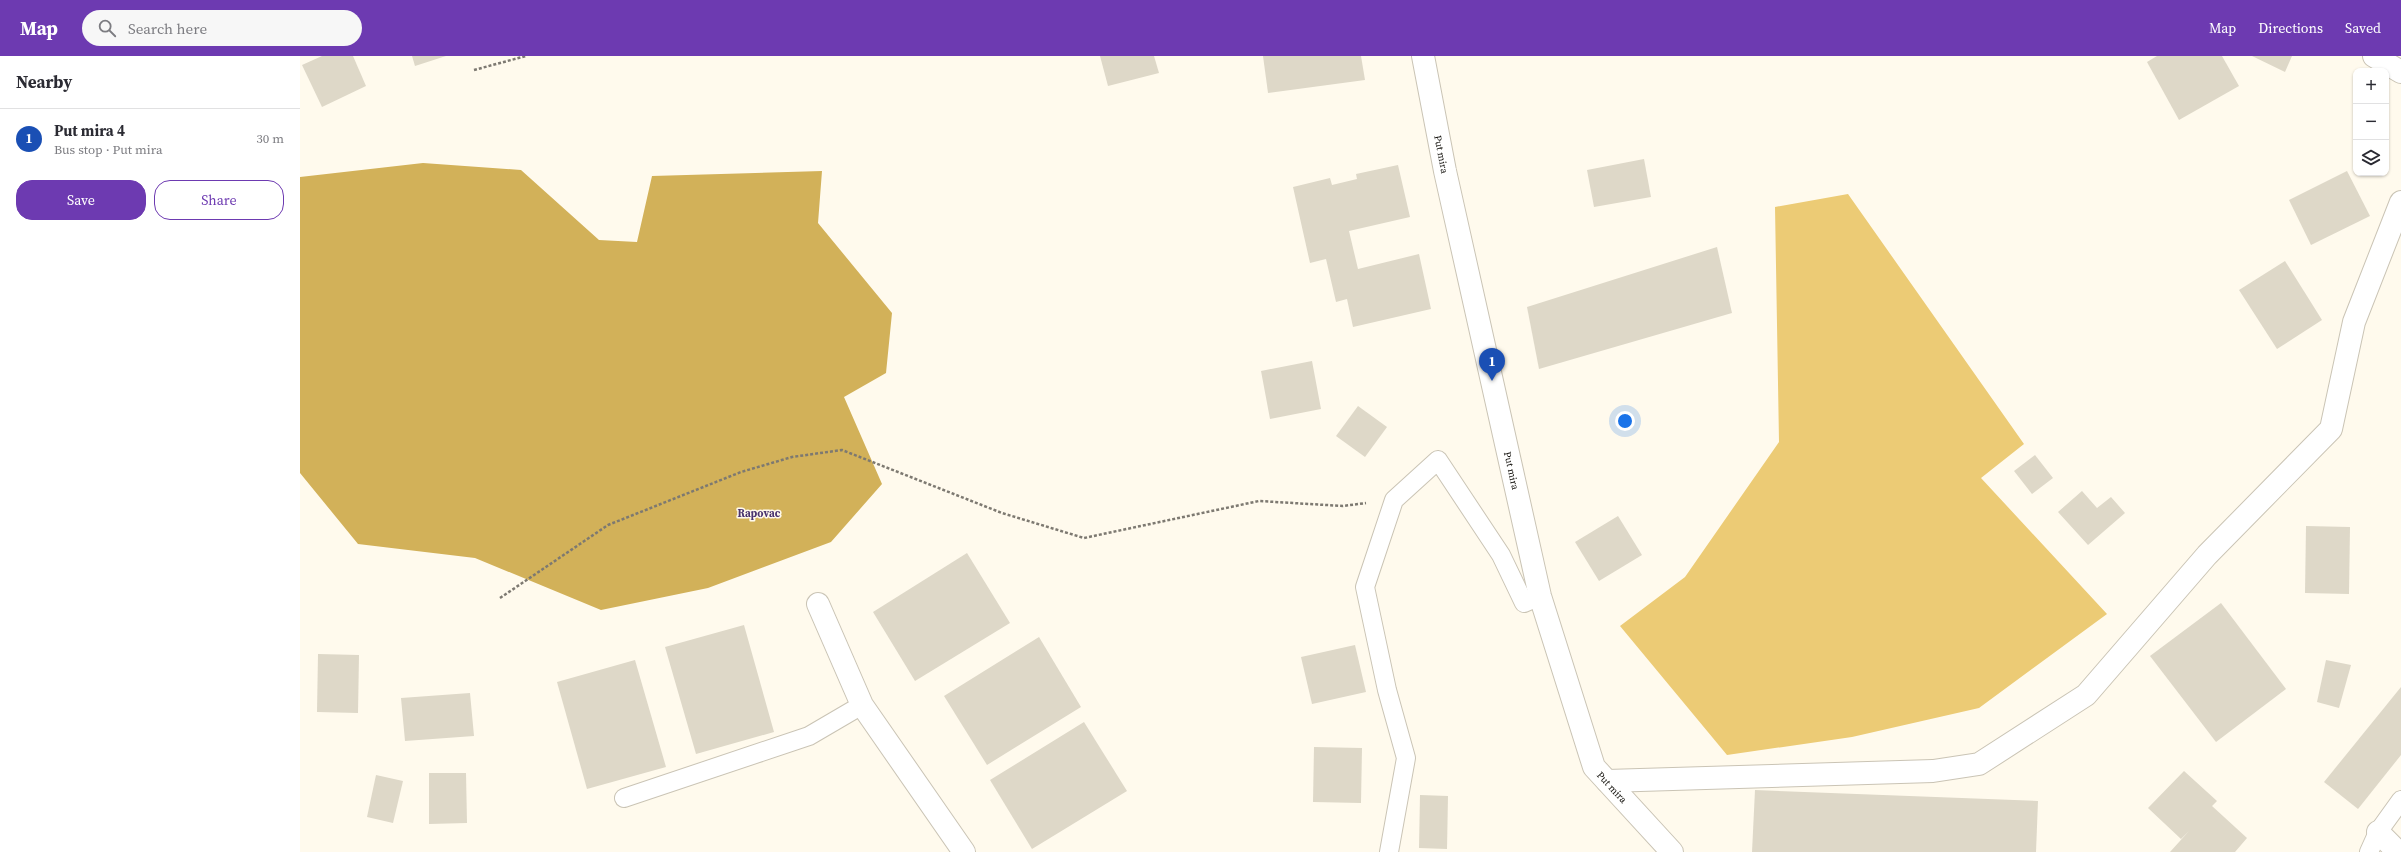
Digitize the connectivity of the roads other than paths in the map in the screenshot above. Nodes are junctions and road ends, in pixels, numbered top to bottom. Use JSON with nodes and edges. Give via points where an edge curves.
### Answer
{"nodes":[{"id":1,"x":1423,"y":56,"type":"edge"},
{"id":2,"x":2374,"y":56,"type":"edge"},
{"id":3,"x":2401,"y":72,"type":"edge"},
{"id":4,"x":2401,"y":202,"type":"edge"},
{"id":5,"x":1540,"y":596,"type":"junction"},
{"id":6,"x":818,"y":604,"type":"dead end"},
{"id":7,"x":862,"y":705,"type":"junction"},
{"id":8,"x":1606,"y":781,"type":"junction"},
{"id":9,"x":624,"y":798,"type":"dead end"},
{"id":10,"x":2401,"y":800,"type":"edge"},
{"id":11,"x":2378,"y":832,"type":"junction"},
{"id":12,"x":964,"y":852,"type":"edge"},
{"id":13,"x":1389,"y":852,"type":"edge"},
{"id":14,"x":1672,"y":852,"type":"edge"},
{"id":15,"x":2369,"y":852,"type":"edge"},
{"id":16,"x":2398,"y":852,"type":"edge"}],
"edges":[{"from":1,"to":5,"type":"street","name":"Put mira","via":[[1446,172]]},
{"from":2,"to":3,"type":"street"},
{"from":4,"to":8,"type":"street","via":[[2354,322],[2330,429],[2207,556],[2086,695],[1979,764],[1933,771]]},
{"from":5,"to":8,"type":"street","name":"Put mira","via":[[1594,767]]},
{"from":5,"to":13,"type":"lane","via":[[1524,603],[1501,555],[1438,460],[1394,500],[1365,587],[1387,690],[1406,758]]},
{"from":6,"to":7,"type":"street"},
{"from":7,"to":9,"type":"lane","via":[[809,736]]},
{"from":7,"to":12,"type":"street"},
{"from":8,"to":14,"type":"street","name":"Put mira"},
{"from":10,"to":11,"type":"lane"},
{"from":11,"to":15,"type":"lane"},
{"from":11,"to":16,"type":"street"}]}
